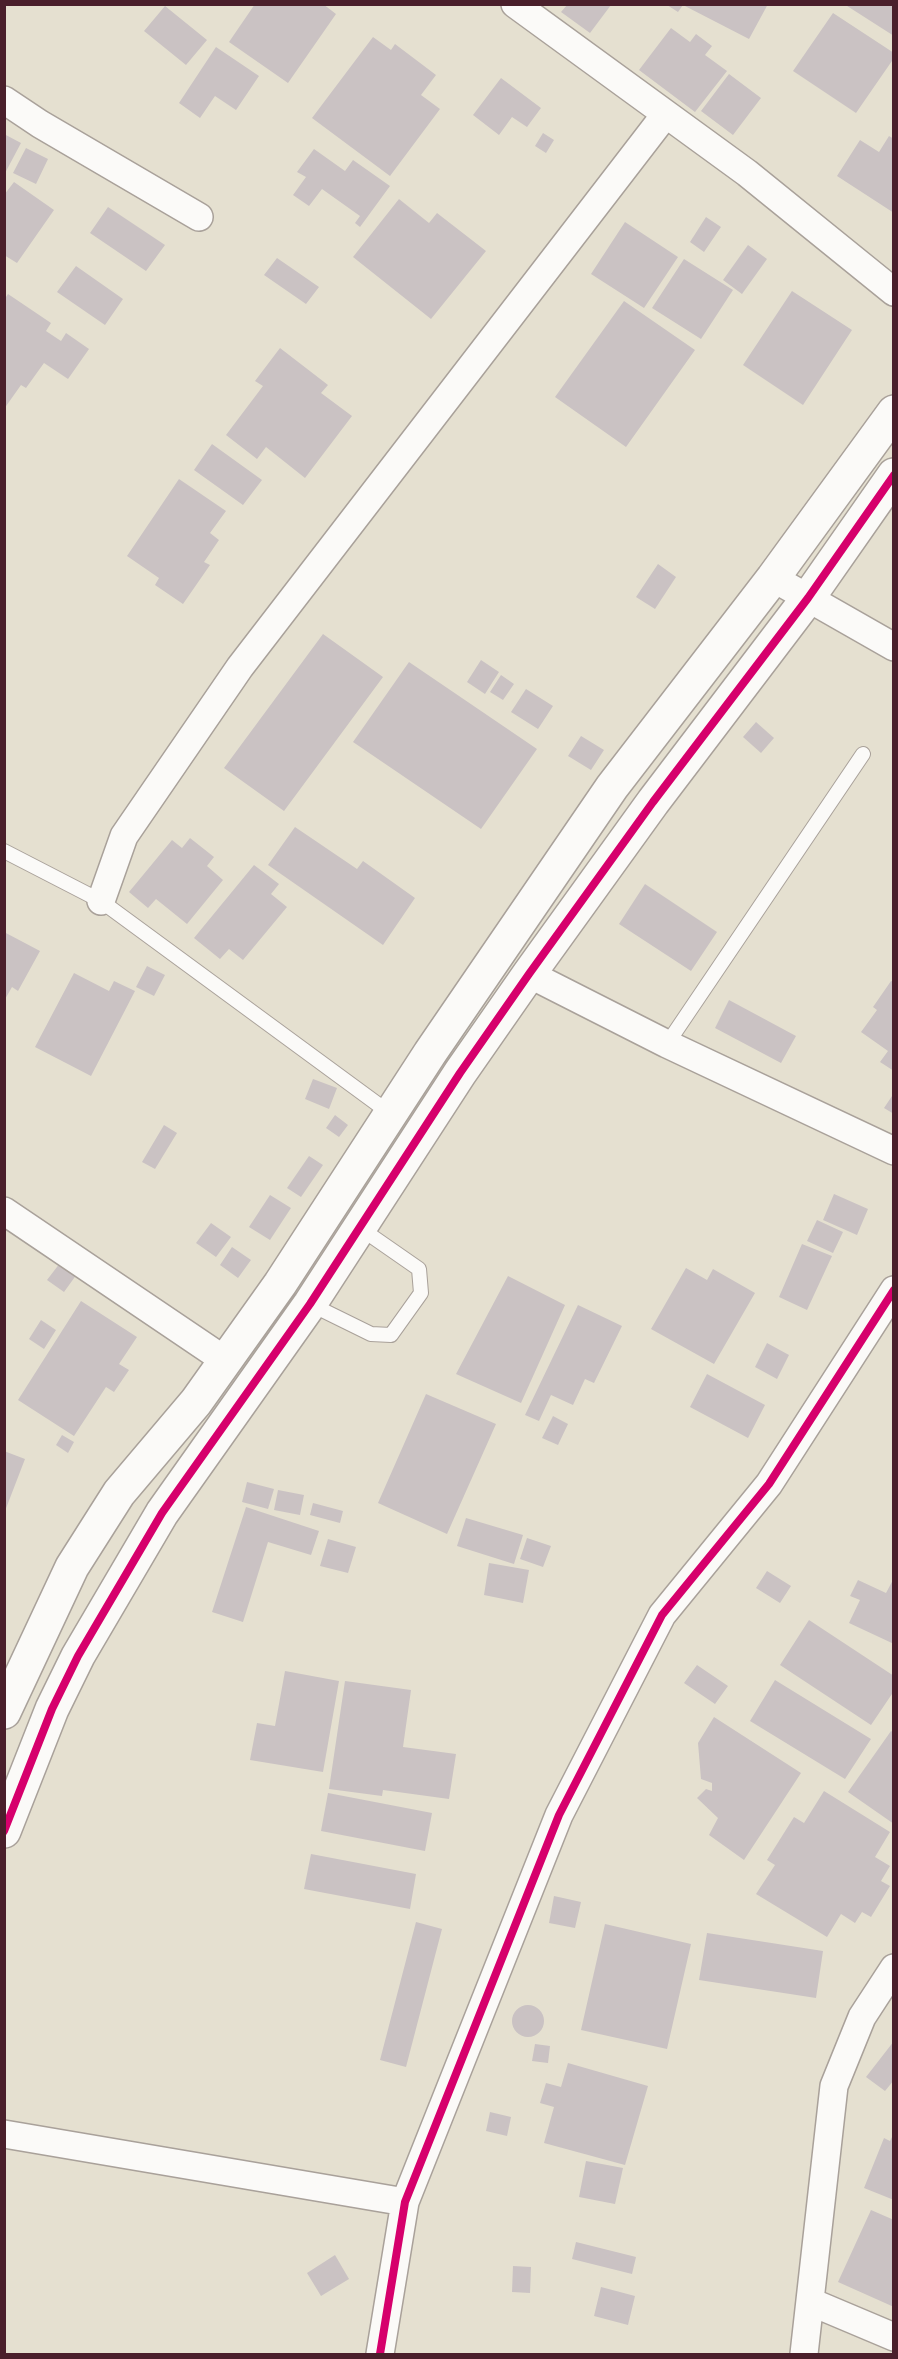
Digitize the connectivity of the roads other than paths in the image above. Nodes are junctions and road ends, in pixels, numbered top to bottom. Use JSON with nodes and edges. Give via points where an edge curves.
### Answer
{"nodes":[{"id":1,"x":515,"y":4,"type":"edge"},
{"id":2,"x":4,"y":100,"type":"edge"},
{"id":3,"x":665,"y":115,"type":"junction"},
{"id":4,"x":199,"y":217,"type":"dead end"},
{"id":5,"x":894,"y":292,"type":"edge"},
{"id":6,"x":894,"y":412,"type":"edge"},
{"id":7,"x":894,"y":476,"type":"edge"},
{"id":8,"x":773,"y":578,"type":"junction"},
{"id":9,"x":808,"y":598,"type":"junction"},
{"id":10,"x":894,"y":647,"type":"edge"},
{"id":11,"x":863,"y":754,"type":"dead end"},
{"id":12,"x":4,"y":851,"type":"edge"},
{"id":13,"x":101,"y":901,"type":"junction"},
{"id":14,"x":529,"y":974,"type":"junction"},
{"id":15,"x":667,"y":1044,"type":"junction"},
{"id":16,"x":390,"y":1114,"type":"junction"},
{"id":17,"x":894,"y":1151,"type":"edge"},
{"id":18,"x":4,"y":1211,"type":"edge"},
{"id":19,"x":360,"y":1228,"type":"junction"},
{"id":20,"x":894,"y":1290,"type":"edge"},
{"id":21,"x":310,"y":1304,"type":"junction"},
{"id":22,"x":226,"y":1360,"type":"junction"},
{"id":23,"x":4,"y":1712,"type":"edge"},
{"id":24,"x":4,"y":1831,"type":"edge"},
{"id":25,"x":894,"y":1968,"type":"edge"},
{"id":26,"x":4,"y":2134,"type":"edge"},
{"id":27,"x":405,"y":2202,"type":"junction"},
{"id":28,"x":811,"y":2302,"type":"junction"},
{"id":29,"x":894,"y":2337,"type":"edge"},
{"id":30,"x":380,"y":2355,"type":"edge"},
{"id":31,"x":804,"y":2355,"type":"edge"}],
"edges":[{"from":1,"to":3,"type":"street"},
{"from":2,"to":4,"type":"street"},
{"from":3,"to":5,"type":"street","via":[[747,173]]},
{"from":3,"to":13,"type":"street","via":[[240,667],[124,836]]},
{"from":6,"to":8,"type":"street"},
{"from":7,"to":9,"type":"street"},
{"from":8,"to":9,"type":"street"},
{"from":8,"to":16,"type":"street","via":[[612,788]]},
{"from":9,"to":10,"type":"street"},
{"from":9,"to":14,"type":"street"},
{"from":11,"to":15,"type":"lane"},
{"from":12,"to":13,"type":"lane"},
{"from":13,"to":16,"type":"lane"},
{"from":14,"to":15,"type":"street"},
{"from":14,"to":19,"type":"street"},
{"from":15,"to":17,"type":"street"},
{"from":16,"to":22,"type":"street"},
{"from":18,"to":22,"type":"street"},
{"from":19,"to":21,"type":"street"},
{"from":19,"to":21,"type":"lane","via":[[419,1269],[421,1293],[390,1335],[370,1334]]},
{"from":20,"to":27,"type":"street","via":[[769,1484],[662,1615],[559,1815]]},
{"from":21,"to":24,"type":"street","via":[[162,1513],[119,1584],[52,1708]]},
{"from":22,"to":23,"type":"street","via":[[119,1493],[77,1558]]},
{"from":25,"to":28,"type":"street","via":[[862,2017],[834,2086]]},
{"from":26,"to":27,"type":"street"},
{"from":27,"to":30,"type":"street"},
{"from":28,"to":29,"type":"street"},
{"from":28,"to":31,"type":"street"}]}
